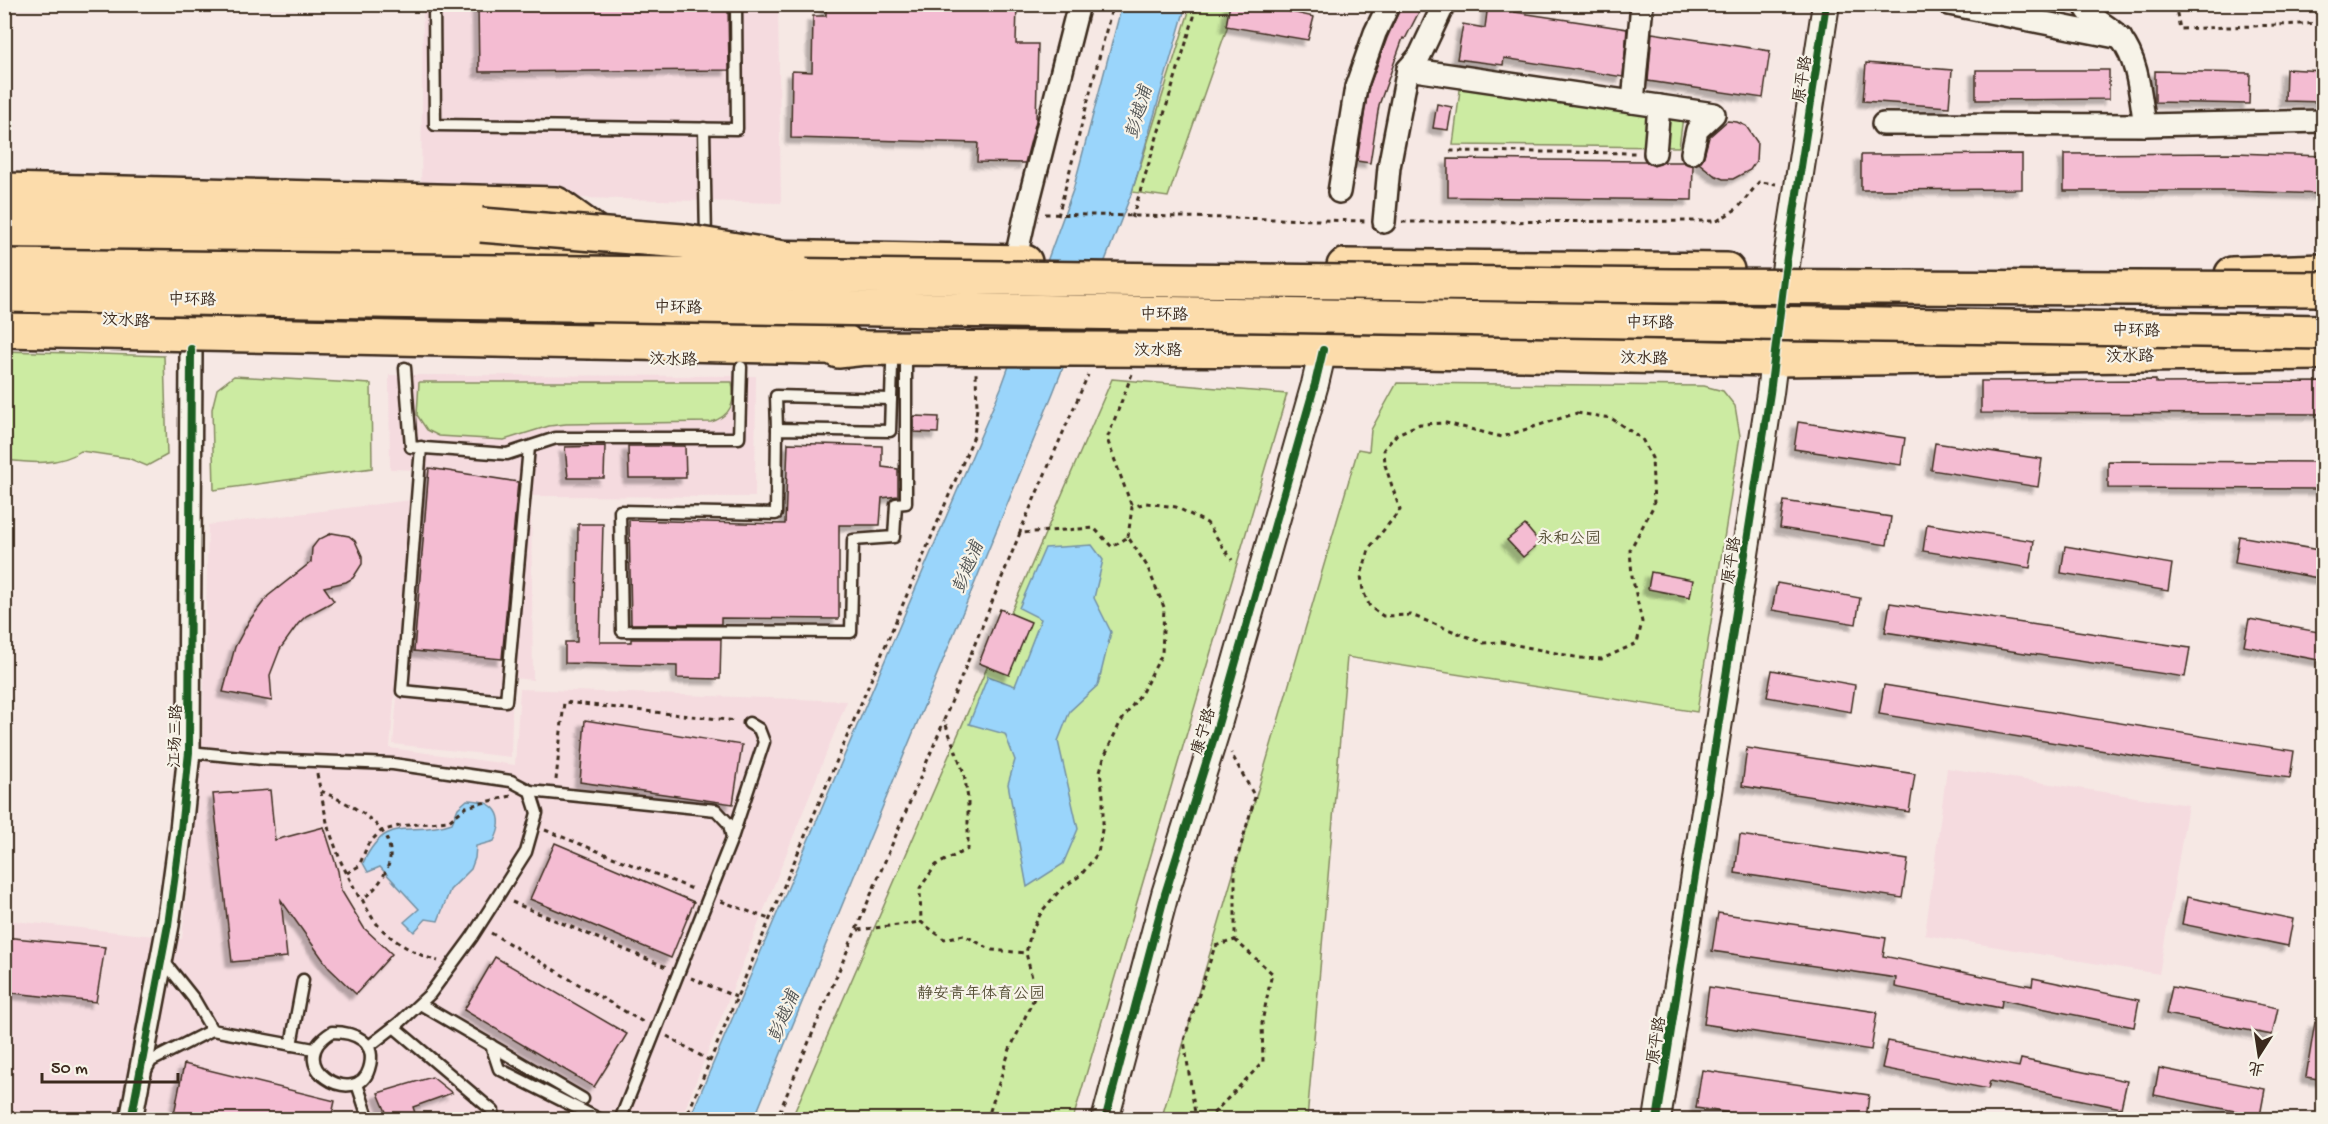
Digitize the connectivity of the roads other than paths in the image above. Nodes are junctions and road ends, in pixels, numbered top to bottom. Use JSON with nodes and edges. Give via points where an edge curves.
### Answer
{"nodes":[{"id":1,"x":434,"y":4,"type":"edge"},
{"id":2,"x":736,"y":4,"type":"edge"},
{"id":3,"x":1079,"y":4,"type":"edge"},
{"id":4,"x":1389,"y":4,"type":"edge"},
{"id":5,"x":1444,"y":4,"type":"edge"},
{"id":6,"x":1642,"y":4,"type":"edge"},
{"id":7,"x":1826,"y":4,"type":"edge"},
{"id":8,"x":1950,"y":4,"type":"edge"},
{"id":9,"x":2084,"y":4,"type":"edge"},
{"id":10,"x":2121,"y":38,"type":"junction"},
{"id":11,"x":1408,"y":69,"type":"junction"},
{"id":12,"x":1633,"y":102,"type":"junction"},
{"id":13,"x":1659,"y":106,"type":"junction"},
{"id":14,"x":2324,"y":121,"type":"edge"},
{"id":15,"x":1883,"y":124,"type":"dead end"},
{"id":16,"x":2145,"y":125,"type":"junction"},
{"id":17,"x":704,"y":128,"type":"junction"},
{"id":18,"x":1655,"y":153,"type":"road end"},
{"id":19,"x":1692,"y":153,"type":"dead end"},
{"id":20,"x":4,"y":190,"type":"edge"},
{"id":21,"x":1339,"y":192,"type":"dead end"},
{"id":22,"x":4,"y":214,"type":"edge"},
{"id":23,"x":1384,"y":222,"type":"road end"},
{"id":24,"x":4,"y":240,"type":"edge"},
{"id":25,"x":625,"y":254,"type":"junction"},
{"id":26,"x":706,"y":256,"type":"junction"},
{"id":27,"x":865,"y":259,"type":"junction"},
{"id":28,"x":4,"y":266,"type":"edge"},
{"id":29,"x":1403,"y":266,"type":"junction"},
{"id":30,"x":2324,"y":271,"type":"edge"},
{"id":31,"x":893,"y":276,"type":"junction"},
{"id":32,"x":1014,"y":278,"type":"junction"},
{"id":33,"x":2245,"y":281,"type":"junction"},
{"id":34,"x":2324,"y":282,"type":"edge"},
{"id":35,"x":816,"y":284,"type":"junction"},
{"id":36,"x":1139,"y":285,"type":"junction"},
{"id":37,"x":4,"y":287,"type":"edge"},
{"id":38,"x":2324,"y":289,"type":"edge"},
{"id":39,"x":1483,"y":293,"type":"junction"},
{"id":40,"x":1783,"y":294,"type":"junction"},
{"id":41,"x":4,"y":295,"type":"edge"},
{"id":42,"x":650,"y":295,"type":"junction"},
{"id":43,"x":2176,"y":300,"type":"junction"},
{"id":44,"x":2324,"y":301,"type":"edge"},
{"id":45,"x":4,"y":314,"type":"edge"},
{"id":46,"x":2324,"y":319,"type":"edge"},
{"id":47,"x":157,"y":320,"type":"junction"},
{"id":48,"x":4,"y":330,"type":"edge"},
{"id":49,"x":2324,"y":332,"type":"edge"},
{"id":50,"x":587,"y":333,"type":"junction"},
{"id":51,"x":865,"y":348,"type":"junction"},
{"id":52,"x":191,"y":349,"type":"junction"},
{"id":53,"x":1323,"y":350,"type":"junction"},
{"id":54,"x":2324,"y":353,"type":"edge"},
{"id":55,"x":1775,"y":359,"type":"junction"},
{"id":56,"x":892,"y":365,"type":"dead end"},
{"id":57,"x":906,"y":365,"type":"dead end"},
{"id":58,"x":741,"y":367,"type":"dead end"},
{"id":59,"x":405,"y":368,"type":"dead end"},
{"id":60,"x":891,"y":399,"type":"junction"},
{"id":61,"x":777,"y":429,"type":"junction"},
{"id":62,"x":421,"y":447,"type":"junction"},
{"id":63,"x":529,"y":447,"type":"junction"},
{"id":64,"x":748,"y":723,"type":"road end"},
{"id":65,"x":189,"y":752,"type":"junction"},
{"id":66,"x":530,"y":792,"type":"junction"},
{"id":67,"x":732,"y":838,"type":"junction"},
{"id":68,"x":161,"y":958,"type":"junction"},
{"id":69,"x":303,"y":980,"type":"dead end"},
{"id":70,"x":420,"y":1004,"type":"junction"},
{"id":71,"x":394,"y":1027,"type":"junction"},
{"id":72,"x":212,"y":1030,"type":"junction"},
{"id":73,"x":291,"y":1045,"type":"junction"},
{"id":74,"x":491,"y":1046,"type":"junction"},
{"id":75,"x":368,"y":1047,"type":"junction"},
{"id":76,"x":314,"y":1049,"type":"junction"},
{"id":77,"x":139,"y":1080,"type":"junction"},
{"id":78,"x":357,"y":1084,"type":"junction"},
{"id":79,"x":583,"y":1099,"type":"dead end"},
{"id":80,"x":493,"y":1111,"type":"dead end"},
{"id":81,"x":131,"y":1119,"type":"edge"},
{"id":82,"x":369,"y":1119,"type":"edge"},
{"id":83,"x":601,"y":1119,"type":"edge"},
{"id":84,"x":620,"y":1119,"type":"edge"},
{"id":85,"x":1105,"y":1119,"type":"edge"},
{"id":86,"x":1657,"y":1119,"type":"edge"}],
"edges":[{"from":1,"to":17,"type":"lane","via":[[435,125]]},
{"from":2,"to":17,"type":"lane","via":[[737,129]]},
{"from":3,"to":32,"type":"street","via":[[1028,201]]},
{"from":4,"to":21,"type":"street","via":[[1356,87]]},
{"from":5,"to":11,"type":"street","via":[[1420,55]]},
{"from":6,"to":12,"type":"street"},
{"from":7,"to":40,"type":"street","name":"原平路"},
{"from":8,"to":10,"type":"street"},
{"from":9,"to":10,"type":"street","via":[[2088,14]]},
{"from":10,"to":16,"type":"street","via":[[2141,60]]},
{"from":11,"to":12,"type":"street"},
{"from":11,"to":23,"type":"street","via":[[1389,167]]},
{"from":12,"to":13,"type":"street"},
{"from":13,"to":18,"type":"street"},
{"from":13,"to":19,"type":"street","via":[[1714,114],[1696,130]]},
{"from":14,"to":16,"type":"street"},
{"from":15,"to":16,"type":"street"},
{"from":17,"to":26,"type":"lane"},
{"from":20,"to":25,"type":"main road","via":[[556,204]]},
{"from":22,"to":31,"type":"main road","bridge":true,"via":[[482,225],[682,241]]},
{"from":24,"to":25,"type":"main road"},
{"from":25,"to":26,"type":"main road"},
{"from":26,"to":27,"type":"main road"},
{"from":27,"to":32,"type":"main road"},
{"from":27,"to":35,"type":"main road"},
{"from":28,"to":31,"type":"main road","name":"中环路","bridge":true},
{"from":28,"to":35,"type":"main road","via":[[312,277]]},
{"from":29,"to":36,"type":"main road"},
{"from":29,"to":39,"type":"main road"},
{"from":29,"to":40,"type":"main road"},
{"from":30,"to":33,"type":"main road"},
{"from":31,"to":33,"type":"main road","name":"中环路","bridge":true,"via":[[1672,286]]},
{"from":32,"to":35,"type":"main road"},
{"from":32,"to":36,"type":"main road"},
{"from":32,"to":36,"type":"main road"},
{"from":32,"to":42,"type":"main road"},
{"from":33,"to":34,"type":"main road","bridge":true},
{"from":33,"to":38,"type":"main road","name":"中环路","bridge":true},
{"from":33,"to":40,"type":"main road"},
{"from":33,"to":43,"type":"main road"},
{"from":36,"to":39,"type":"main road"},
{"from":36,"to":40,"type":"main road"},
{"from":37,"to":42,"type":"main road"},
{"from":39,"to":40,"type":"main road"},
{"from":40,"to":43,"type":"main road"},
{"from":40,"to":46,"type":"main road"},
{"from":40,"to":55,"type":"street","name":"原平路"},
{"from":41,"to":49,"type":"main road","name":"中环路","bridge":true},
{"from":42,"to":50,"type":"main road"},
{"from":43,"to":44,"type":"main road"},
{"from":45,"to":47,"type":"main road","name":"汶水路"},
{"from":47,"to":50,"type":"main road"},
{"from":47,"to":52,"type":"main road","name":"汶水路"},
{"from":48,"to":50,"type":"main road","bridge":true},
{"from":50,"to":51,"type":"main road"},
{"from":51,"to":52,"type":"main road","name":"汶水路","via":[[779,360]]},
{"from":51,"to":53,"type":"main road","name":"汶水路","via":[[1130,361]]},
{"from":52,"to":65,"type":"street","name":"江场三路"},
{"from":53,"to":55,"type":"main road","name":"汶水路"},
{"from":53,"to":85,"type":"street","name":"康宁路","via":[[1217,728],[1165,894]]},
{"from":54,"to":55,"type":"main road","name":"汶水路"},
{"from":55,"to":86,"type":"street","name":"原平路"},
{"from":56,"to":60,"type":"lane"},
{"from":57,"to":61,"type":"lane","via":[[906,503],[896,504],[894,537],[853,540],[851,632],[622,631],[620,511],[776,513]]},
{"from":58,"to":63,"type":"lane","via":[[739,438],[556,438]]},
{"from":59,"to":62,"type":"lane","via":[[411,447]]},
{"from":60,"to":61,"type":"lane","via":[[890,431]]},
{"from":60,"to":61,"type":"lane","via":[[776,396]]},
{"from":62,"to":63,"type":"lane","via":[[507,454]]},
{"from":62,"to":63,"type":"lane","via":[[402,691],[506,700]]},
{"from":64,"to":67,"type":"lane","via":[[759,729],[764,742]]},
{"from":65,"to":66,"type":"lane","via":[[393,764],[511,782]]},
{"from":65,"to":68,"type":"street","name":"江场三路","via":[[182,830]]},
{"from":66,"to":67,"type":"lane","via":[[716,810],[729,824]]},
{"from":66,"to":70,"type":"lane","via":[[537,813],[526,852],[479,926]]},
{"from":67,"to":84,"type":"lane"},
{"from":68,"to":72,"type":"lane","via":[[194,999]]},
{"from":68,"to":77,"type":"street","name":"江场三路"},
{"from":69,"to":73,"type":"lane"},
{"from":70,"to":71,"type":"lane"},
{"from":70,"to":74,"type":"lane"},
{"from":71,"to":75,"type":"lane"},
{"from":71,"to":80,"type":"lane"},
{"from":72,"to":73,"type":"lane"},
{"from":72,"to":77,"type":"lane","via":[[151,1061]]},
{"from":73,"to":76,"type":"lane"},
{"from":74,"to":79,"type":"lane"},
{"from":74,"to":83,"type":"lane","via":[[499,1069]]},
{"from":75,"to":76,"type":"lane","via":[[358,1035],[332,1032],[319,1040]]},
{"from":75,"to":78,"type":"lane","via":[[369,1069]]},
{"from":76,"to":78,"type":"lane","via":[[319,1072],[341,1086]]},
{"from":77,"to":81,"type":"street","name":"江场三路"},
{"from":78,"to":82,"type":"lane"}]}
